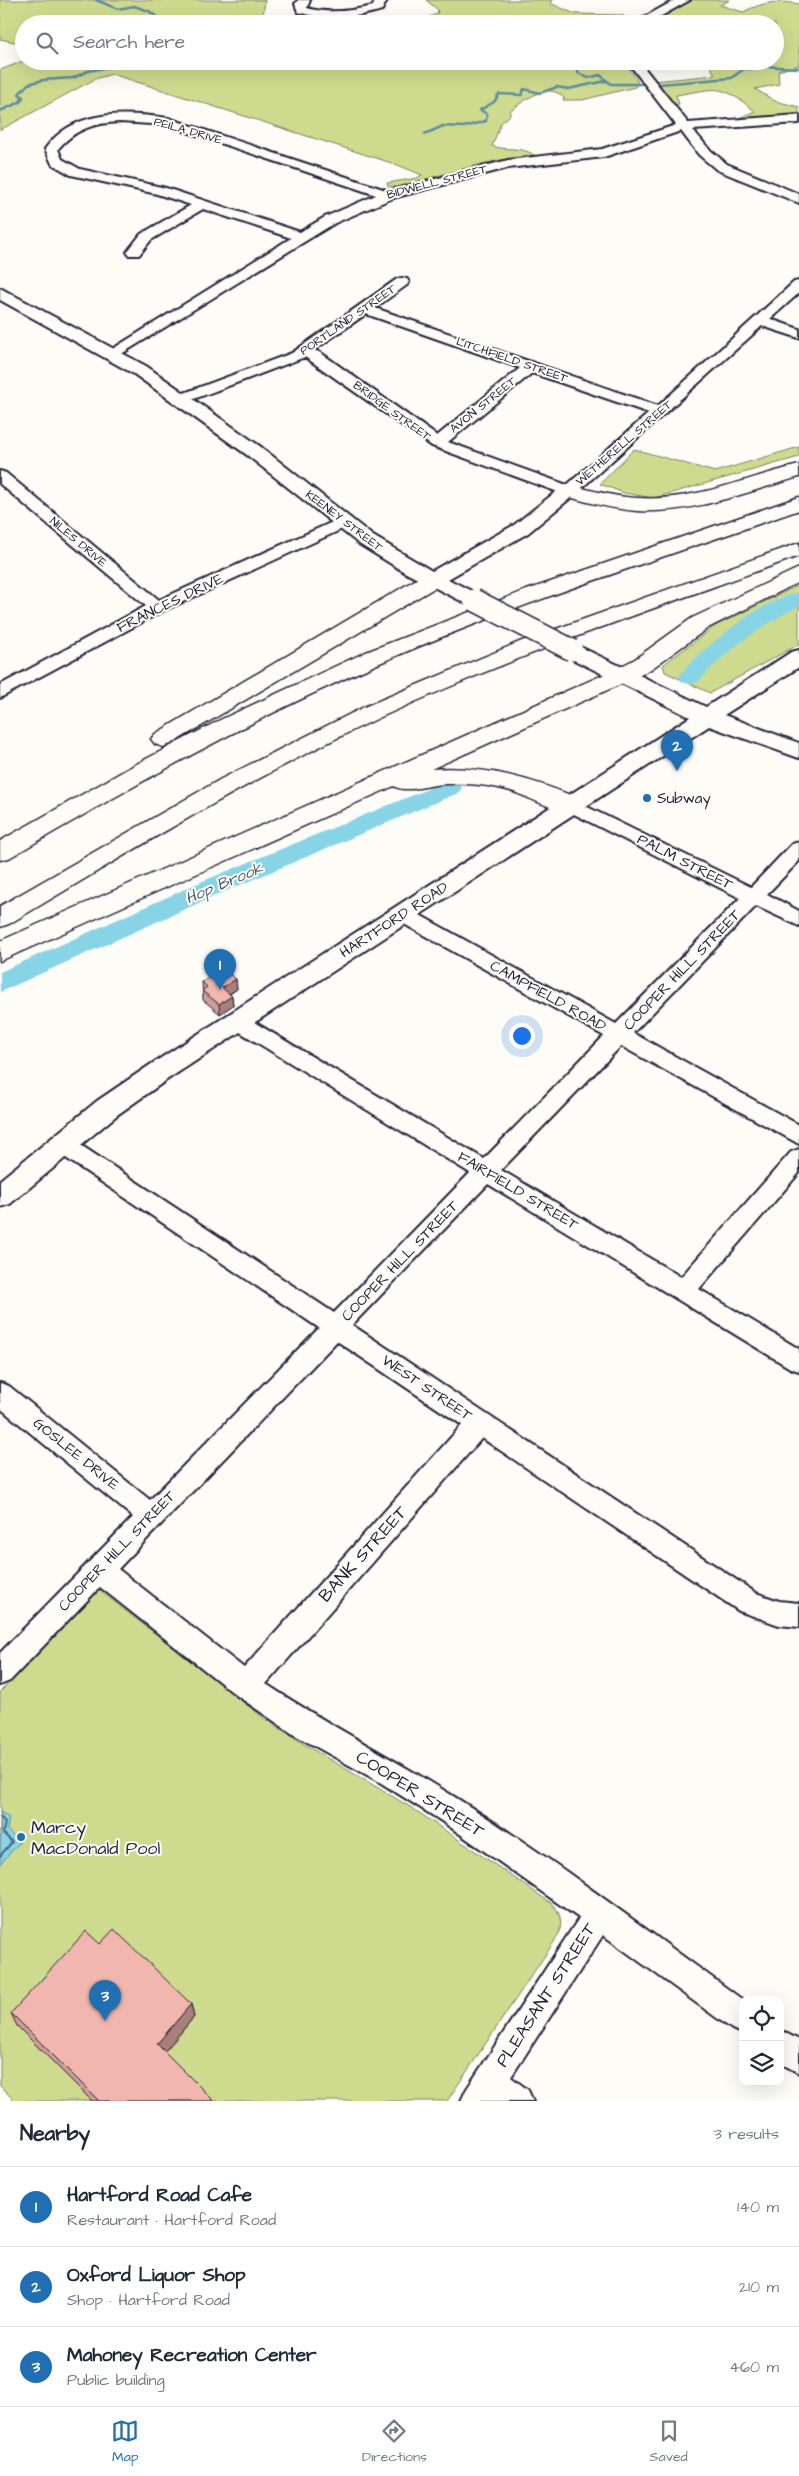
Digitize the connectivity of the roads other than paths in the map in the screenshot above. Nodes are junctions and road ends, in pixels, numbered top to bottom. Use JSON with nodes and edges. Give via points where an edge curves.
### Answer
{"nodes":[{"id":1,"x":304,"y":0,"type":"edge"},
{"id":2,"x":381,"y":0,"type":"edge"},
{"id":3,"x":679,"y":1,"type":"edge"},
{"id":4,"x":654,"y":15,"type":"edge"},
{"id":5,"x":640,"y":70,"type":"edge"},
{"id":6,"x":799,"y":119,"type":"edge"},
{"id":7,"x":686,"y":127,"type":"junction"},
{"id":8,"x":388,"y":195,"type":"junction"},
{"id":9,"x":799,"y":199,"type":"edge"},
{"id":10,"x":201,"y":204,"type":"junction"},
{"id":11,"x":301,"y":237,"type":"junction"},
{"id":12,"x":134,"y":252,"type":"dead end"},
{"id":13,"x":402,"y":282,"type":"dead end"},
{"id":14,"x":799,"y":284,"type":"edge"},
{"id":15,"x":0,"y":293,"type":"edge"},
{"id":16,"x":364,"y":309,"type":"junction"},
{"id":17,"x":760,"y":321,"type":"junction"},
{"id":18,"x":799,"y":334,"type":"edge"},
{"id":19,"x":305,"y":352,"type":"junction"},
{"id":20,"x":113,"y":353,"type":"junction"},
{"id":21,"x":530,"y":366,"type":"junction"},
{"id":22,"x":181,"y":399,"type":"junction"},
{"id":23,"x":660,"y":412,"type":"junction"},
{"id":24,"x":436,"y":443,"type":"junction"},
{"id":25,"x":799,"y":470,"type":"edge"},
{"id":26,"x":0,"y":476,"type":"edge"},
{"id":27,"x":568,"y":491,"type":"junction"},
{"id":28,"x":799,"y":503,"type":"edge"},
{"id":29,"x":344,"y":522,"type":"junction"},
{"id":30,"x":799,"y":549,"type":"edge"},
{"id":31,"x":799,"y":574,"type":"edge"},
{"id":32,"x":432,"y":579,"type":"junction"},
{"id":33,"x":157,"y":607,"type":"junction"},
{"id":34,"x":799,"y":657,"type":"edge"},
{"id":35,"x":622,"y":675,"type":"junction"},
{"id":36,"x":0,"y":692,"type":"edge"},
{"id":37,"x":707,"y":717,"type":"junction"},
{"id":38,"x":799,"y":751,"type":"edge"},
{"id":39,"x":571,"y":805,"type":"junction"},
{"id":40,"x":310,"y":814,"type":"junction"},
{"id":41,"x":0,"y":835,"type":"edge"},
{"id":42,"x":799,"y":850,"type":"edge"},
{"id":43,"x":0,"y":852,"type":"edge"},
{"id":44,"x":753,"y":896,"type":"junction"},
{"id":45,"x":402,"y":914,"type":"junction"},
{"id":46,"x":0,"y":918,"type":"edge"},
{"id":47,"x":799,"y":919,"type":"edge"},
{"id":48,"x":0,"y":952,"type":"edge"},
{"id":49,"x":237,"y":1021,"type":"junction"},
{"id":50,"x":619,"y":1036,"type":"junction"},
{"id":51,"x":796,"y":1127,"type":"edge"},
{"id":52,"x":62,"y":1144,"type":"junction"},
{"id":53,"x":799,"y":1158,"type":"edge"},
{"id":54,"x":486,"y":1172,"type":"junction"},
{"id":55,"x":0,"y":1196,"type":"edge"},
{"id":56,"x":683,"y":1291,"type":"junction"},
{"id":57,"x":335,"y":1327,"type":"junction"},
{"id":58,"x":799,"y":1361,"type":"edge"},
{"id":59,"x":0,"y":1392,"type":"edge"},
{"id":60,"x":479,"y":1423,"type":"junction"},
{"id":61,"x":151,"y":1516,"type":"junction"},
{"id":62,"x":99,"y":1570,"type":"junction"},
{"id":63,"x":799,"y":1616,"type":"edge"},
{"id":64,"x":0,"y":1672,"type":"edge"},
{"id":65,"x":246,"y":1686,"type":"junction"},
{"id":66,"x":599,"y":1914,"type":"junction"},
{"id":67,"x":739,"y":2015,"type":"edge"},
{"id":68,"x":784,"y":2048,"type":"edge"},
{"id":69,"x":799,"y":2058,"type":"edge"},
{"id":70,"x":484,"y":2091,"type":"edge"},
{"id":71,"x":517,"y":2101,"type":"edge"}],
"edges":[{"from":1,"to":2,"type":"street","via":[[300,4],[302,10],[311,14],[330,14],[378,8]]},
{"from":3,"to":4,"type":"street"},
{"from":5,"to":7,"type":"street"},
{"from":6,"to":7,"type":"street","name":"BIDWELL STREET"},
{"from":7,"to":8,"type":"street","name":"BIDWELL STREET","via":[[604,153],[508,164]]},
{"from":7,"to":9,"type":"street","via":[[704,152],[722,167]]},
{"from":8,"to":10,"type":"street","name":"PEILA DRIVE","via":[[168,122],[137,117],[105,119],[75,126],[59,137],[51,149],[57,161],[76,172]]},
{"from":8,"to":11,"type":"street","name":"BIDWELL STREET","via":[[338,216]]},
{"from":10,"to":11,"type":"street","name":"PEILA DRIVE"},
{"from":10,"to":12,"type":"street","via":[[146,236]]},
{"from":11,"to":20,"type":"street","name":"BIDWELL STREET"},
{"from":13,"to":16,"type":"street","name":"PORTLAND STREET"},
{"from":14,"to":17,"type":"street","name":"WETHERELL STREET"},
{"from":15,"to":20,"type":"main road","name":"KEENEY STREET"},
{"from":16,"to":19,"type":"street","name":"PORTLAND STREET"},
{"from":16,"to":21,"type":"street","name":"LITCHFIELD STREET"},
{"from":17,"to":18,"type":"street"},
{"from":17,"to":23,"type":"street","name":"WETHERELL STREET"},
{"from":19,"to":22,"type":"street","name":"PORTLAND STREET"},
{"from":19,"to":24,"type":"street","name":"BRIDGE STREET","via":[[316,356]]},
{"from":20,"to":22,"type":"main road","name":"KEENEY STREET"},
{"from":21,"to":23,"type":"street","name":"LITCHFIELD STREET"},
{"from":21,"to":24,"type":"street","name":"AVON STREET"},
{"from":22,"to":29,"type":"main road","name":"KEENEY STREET"},
{"from":23,"to":27,"type":"street","name":"WETHERELL STREET"},
{"from":24,"to":27,"type":"street","name":"BRIDGE STREET"},
{"from":25,"to":27,"type":"highway","via":[[705,497],[664,504],[616,503]]},
{"from":26,"to":33,"type":"street","name":"NILES DRIVE"},
{"from":27,"to":32,"type":"main road","name":"WETHERELL STREET","via":[[520,529]]},
{"from":28,"to":43,"type":"highway","via":[[475,617],[352,666],[174,752]]},
{"from":29,"to":32,"type":"main road","name":"KEENEY STREET","via":[[390,555]]},
{"from":29,"to":33,"type":"street","name":"FRANCES DRIVE"},
{"from":30,"to":46,"type":"highway","via":[[524,648],[374,711],[219,789]]},
{"from":31,"to":35,"type":"highway","via":[[700,623]]},
{"from":32,"to":35,"type":"main road","name":"KEENEY STREET","bridge":true},
{"from":32,"to":41,"type":"highway"},
{"from":33,"to":36,"type":"street","name":"FRANCES DRIVE"},
{"from":34,"to":37,"type":"main road","name":"HARTFORD ROAD"},
{"from":35,"to":37,"type":"main road","name":"KEENEY STREET"},
{"from":35,"to":40,"type":"highway"},
{"from":37,"to":38,"type":"main road","name":"KEENEY STREET"},
{"from":37,"to":39,"type":"main road","name":"HARTFORD ROAD"},
{"from":39,"to":40,"type":"highway","via":[[510,782],[449,776],[405,782]]},
{"from":39,"to":44,"type":"street","name":"PALM STREET"},
{"from":39,"to":45,"type":"main road","name":"HARTFORD ROAD"},
{"from":40,"to":48,"type":"highway"},
{"from":42,"to":44,"type":"street","name":"COOPER HILL STREET"},
{"from":44,"to":47,"type":"street","name":"PALM STREET"},
{"from":44,"to":50,"type":"street","name":"COOPER HILL STREET"},
{"from":45,"to":49,"type":"main road","name":"HARTFORD ROAD"},
{"from":45,"to":50,"type":"street","name":"CAMPFIELD ROAD"},
{"from":49,"to":52,"type":"main road","name":"HARTFORD ROAD","via":[[107,1108]]},
{"from":49,"to":54,"type":"street","name":"FAIRFIELD STREET"},
{"from":50,"to":51,"type":"street","name":"CAMPFIELD ROAD"},
{"from":50,"to":54,"type":"street","name":"COOPER HILL STREET"},
{"from":52,"to":55,"type":"main road","name":"HARTFORD ROAD"},
{"from":52,"to":57,"type":"street","name":"WEST STREET"},
{"from":53,"to":56,"type":"street"},
{"from":54,"to":56,"type":"street","name":"FAIRFIELD STREET"},
{"from":54,"to":57,"type":"street","name":"COOPER HILL STREET"},
{"from":56,"to":58,"type":"street","name":"FAIRFIELD STREET"},
{"from":57,"to":60,"type":"street","name":"WEST STREET"},
{"from":57,"to":61,"type":"street","name":"COOPER HILL STREET"},
{"from":59,"to":61,"type":"street","name":"GOSLEE DRIVE"},
{"from":60,"to":63,"type":"street","name":"WEST STREET","via":[[748,1602]]},
{"from":60,"to":65,"type":"street","name":"BANK STREET"},
{"from":61,"to":62,"type":"street","name":"COOPER HILL STREET"},
{"from":62,"to":64,"type":"street","name":"COOPER HILL STREET"},
{"from":62,"to":65,"type":"street","name":"COOPER STREET"},
{"from":65,"to":66,"type":"street","name":"COOPER STREET","via":[[303,1725],[388,1771],[453,1812]]},
{"from":66,"to":67,"type":"street","name":"COOPER STREET"},
{"from":66,"to":70,"type":"street","name":"PLEASANT STREET"},
{"from":68,"to":69,"type":"street"},
{"from":70,"to":71,"type":"street"}]}
